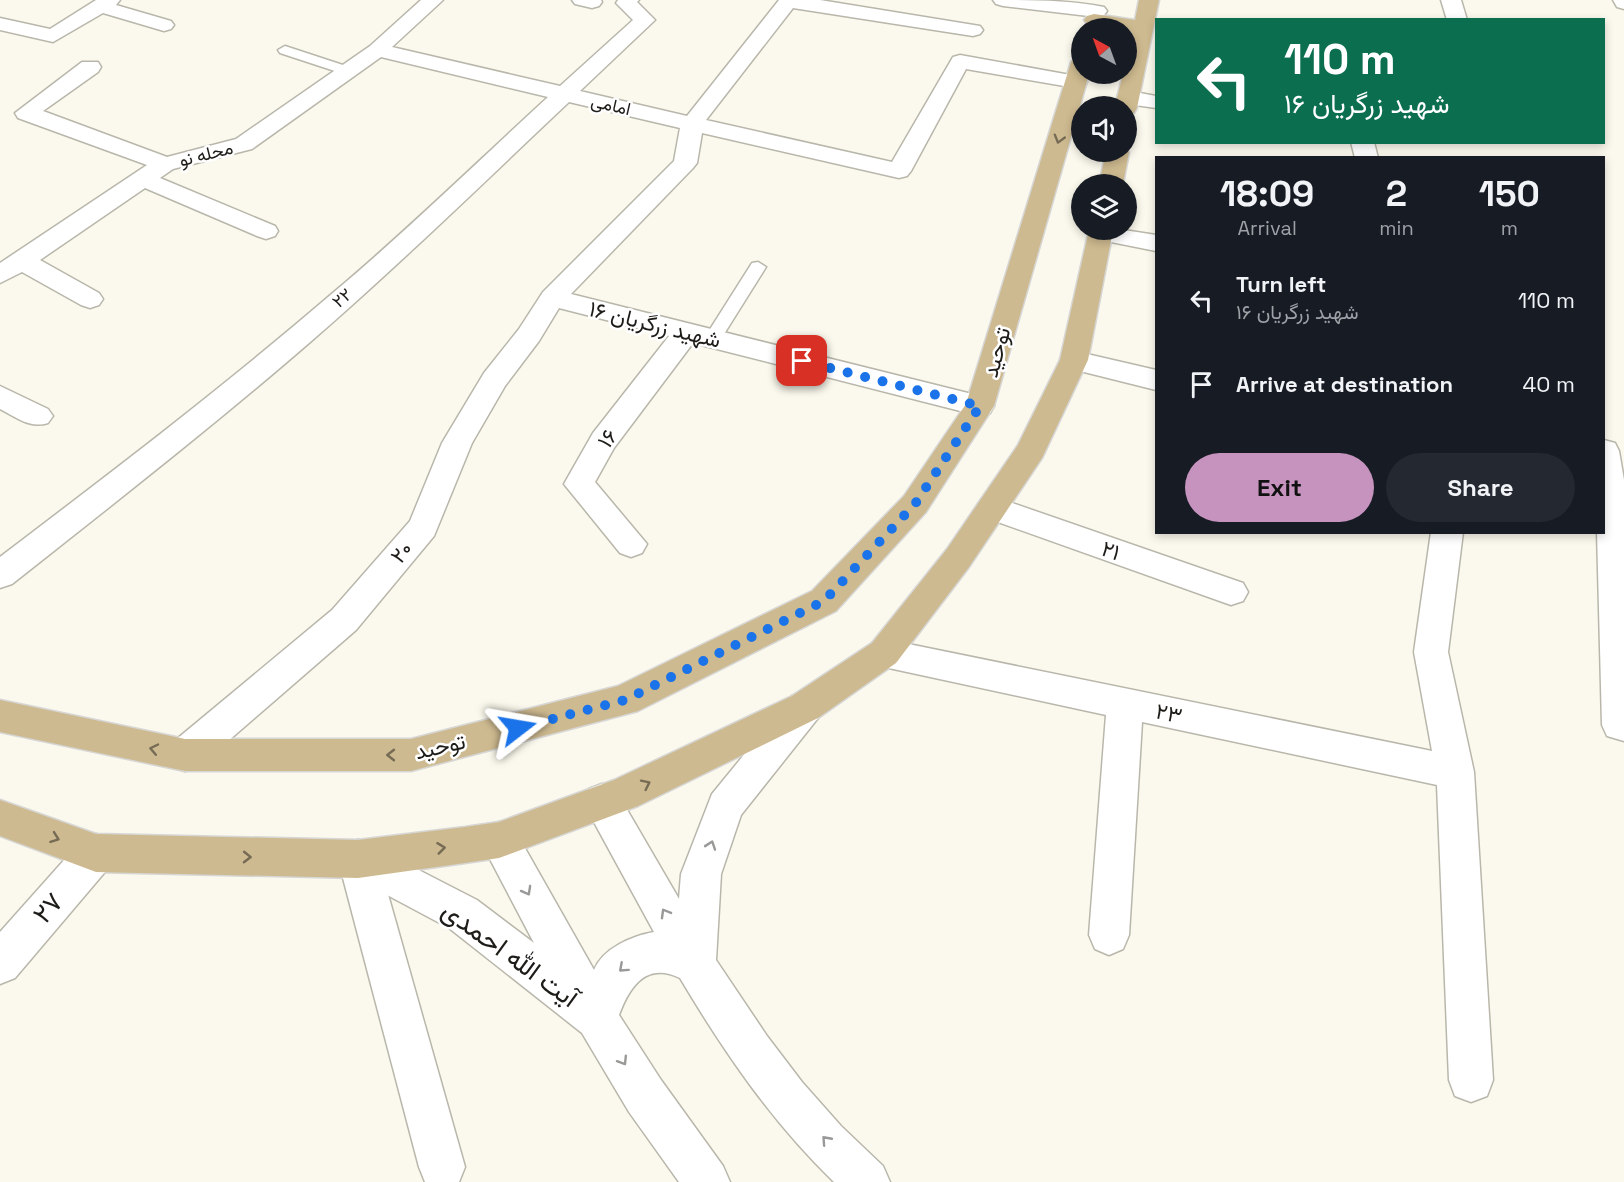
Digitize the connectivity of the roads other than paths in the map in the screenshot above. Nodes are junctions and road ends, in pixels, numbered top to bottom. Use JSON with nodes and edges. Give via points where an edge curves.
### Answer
{"nodes":[{"id":1,"x":433,"y":0,"type":"edge"},
{"id":2,"x":629,"y":0,"type":"edge"},
{"id":3,"x":1003,"y":0,"type":"edge"},
{"id":4,"x":1149,"y":0,"type":"edge"},
{"id":5,"x":1451,"y":0,"type":"edge"},
{"id":6,"x":788,"y":1,"type":"edge"},
{"id":7,"x":105,"y":3,"type":"edge"},
{"id":8,"x":981,"y":10,"type":"dead end"},
{"id":9,"x":1096,"y":15,"type":"edge"},
{"id":10,"x":1456,"y":18,"type":"edge"},
{"id":11,"x":0,"y":24,"type":"edge"},
{"id":12,"x":164,"y":25,"type":"dead end"},
{"id":13,"x":1150,"y":27,"type":"edge"},
{"id":14,"x":973,"y":30,"type":"junction"},
{"id":15,"x":285,"y":50,"type":"dead end"},
{"id":16,"x":377,"y":50,"type":"junction"},
{"id":17,"x":960,"y":61,"type":"junction"},
{"id":18,"x":90,"y":67,"type":"dead end"},
{"id":19,"x":347,"y":71,"type":"junction"},
{"id":20,"x":1071,"y":71,"type":"edge"},
{"id":21,"x":1075,"y":84,"type":"edge"},
{"id":22,"x":563,"y":93,"type":"junction"},
{"id":23,"x":1130,"y":96,"type":"edge"},
{"id":24,"x":1155,"y":102,"type":"edge"},
{"id":25,"x":1137,"y":103,"type":"edge"},
{"id":26,"x":692,"y":124,"type":"junction"},
{"id":27,"x":165,"y":164,"type":"junction"},
{"id":28,"x":143,"y":179,"type":"junction"},
{"id":29,"x":266,"y":231,"type":"dead end"},
{"id":30,"x":1137,"y":239,"type":"edge"},
{"id":31,"x":1099,"y":240,"type":"edge"},
{"id":32,"x":1155,"y":243,"type":"edge"},
{"id":33,"x":22,"y":261,"type":"junction"},
{"id":34,"x":758,"y":267,"type":"dead end"},
{"id":35,"x":0,"y":275,"type":"edge"},
{"id":36,"x":552,"y":298,"type":"junction"},
{"id":37,"x":90,"y":299,"type":"dead end"},
{"id":38,"x":700,"y":335,"type":"junction"},
{"id":39,"x":1074,"y":360,"type":"junction"},
{"id":40,"x":1155,"y":380,"type":"edge"},
{"id":41,"x":0,"y":396,"type":"edge"},
{"id":42,"x":980,"y":406,"type":"junction"},
{"id":43,"x":38,"y":416,"type":"dead end"},
{"id":44,"x":1605,"y":465,"type":"edge"},
{"id":45,"x":1607,"y":493,"type":"edge"},
{"id":46,"x":992,"y":508,"type":"junction"},
{"id":47,"x":1447,"y":534,"type":"edge"},
{"id":48,"x":631,"y":544,"type":"dead end"},
{"id":49,"x":0,"y":574,"type":"edge"},
{"id":50,"x":1231,"y":592,"type":"dead end"},
{"id":51,"x":884,"y":653,"type":"junction"},
{"id":52,"x":1125,"y":704,"type":"junction"},
{"id":53,"x":805,"y":707,"type":"junction"},
{"id":54,"x":0,"y":716,"type":"edge"},
{"id":55,"x":1623,"y":733,"type":"edge"},
{"id":56,"x":185,"y":755,"type":"junction"},
{"id":57,"x":1455,"y":772,"type":"junction"},
{"id":58,"x":602,"y":801,"type":"junction"},
{"id":59,"x":0,"y":818,"type":"edge"},
{"id":60,"x":500,"y":840,"type":"junction"},
{"id":61,"x":96,"y":853,"type":"junction"},
{"id":62,"x":358,"y":859,"type":"junction"},
{"id":63,"x":1109,"y":935,"type":"dead end"},
{"id":64,"x":0,"y":963,"type":"edge"},
{"id":65,"x":694,"y":964,"type":"junction"},
{"id":66,"x":597,"y":1018,"type":"junction"},
{"id":67,"x":1471,"y":1080,"type":"dead end"},
{"id":68,"x":442,"y":1167,"type":"dead end"},
{"id":69,"x":707,"y":1182,"type":"edge"},
{"id":70,"x":867,"y":1182,"type":"edge"}],
"edges":[{"from":1,"to":16,"type":"street","name":"محله نو"},
{"from":2,"to":22,"type":"street","name":"۲۲","via":[[626,3],[645,20]]},
{"from":3,"to":9,"type":"street"},
{"from":4,"to":13,"type":"main road"},
{"from":5,"to":10,"type":"street"},
{"from":6,"to":14,"type":"street"},
{"from":6,"to":26,"type":"street"},
{"from":7,"to":11,"type":"street","via":[[53,36]]},
{"from":7,"to":12,"type":"street"},
{"from":8,"to":14,"type":"street"},
{"from":9,"to":13,"type":"main road"},
{"from":13,"to":23,"type":"main road"},
{"from":14,"to":17,"type":"street"},
{"from":15,"to":19,"type":"lane"},
{"from":16,"to":19,"type":"street","name":"محله نو"},
{"from":16,"to":22,"type":"street","name":"امامی"},
{"from":17,"to":20,"type":"street"},
{"from":17,"to":26,"type":"street","name":"امامی","via":[[900,171]]},
{"from":18,"to":27,"type":"street","via":[[26,113]]},
{"from":19,"to":27,"type":"street","name":"محله نو","via":[[244,144]]},
{"from":21,"to":42,"type":"main road","name":"توحید","one_way":true},
{"from":22,"to":26,"type":"street","name":"امامی"},
{"from":22,"to":49,"type":"street","name":"۲۲","via":[[392,255],[312,324]]},
{"from":24,"to":25,"type":"street"},
{"from":26,"to":36,"type":"street","name":"۱۶ شهید زرگریان","via":[[685,163]]},
{"from":27,"to":28,"type":"street","name":"محله نو"},
{"from":28,"to":29,"type":"street"},
{"from":28,"to":33,"type":"street","name":"محله نو"},
{"from":30,"to":32,"type":"street"},
{"from":31,"to":39,"type":"main road"},
{"from":33,"to":35,"type":"street","name":"محله نو"},
{"from":33,"to":37,"type":"street"},
{"from":34,"to":38,"type":"lane"},
{"from":36,"to":38,"type":"street","name":"۱۶ شهید زرگریان"},
{"from":36,"to":56,"type":"street","name":"۲۰","via":[[494,380],[457,443],[423,527],[344,620]]},
{"from":38,"to":42,"type":"street","name":"۱۶ شهید زرگریان"},
{"from":38,"to":48,"type":"street","name":"۱۶","via":[[603,441],[579,484]]},
{"from":39,"to":40,"type":"street"},
{"from":39,"to":46,"type":"main road","via":[[1031,450]]},
{"from":41,"to":43,"type":"street"},
{"from":42,"to":56,"type":"main road","name":"توحید","one_way":true,"via":[[915,504],[824,601],[625,700],[411,755]]},
{"from":44,"to":45,"type":"street"},
{"from":45,"to":55,"type":"street"},
{"from":46,"to":50,"type":"street","name":"۲۱"},
{"from":46,"to":51,"type":"main road"},
{"from":47,"to":57,"type":"street","via":[[1431,652]]},
{"from":51,"to":52,"type":"street","name":"۲۳"},
{"from":51,"to":53,"type":"main road"},
{"from":52,"to":57,"type":"street","name":"۲۳"},
{"from":52,"to":63,"type":"street"},
{"from":58,"to":53,"type":"main road","one_way":true,"via":[[625,794]]},
{"from":65,"to":53,"type":"street","one_way":true,"via":[[701,874],[725,806]]},
{"from":56,"to":54,"type":"main road","name":"توحید","one_way":true},
{"from":57,"to":67,"type":"street"},
{"from":58,"to":60,"type":"main road"},
{"from":65,"to":58,"type":"street","one_way":true},
{"from":59,"to":61,"type":"main road","one_way":true},
{"from":62,"to":60,"type":"main road","one_way":true},
{"from":60,"to":66,"type":"street","name":"آیت الله احمدی","one_way":true},
{"from":61,"to":62,"type":"main road","one_way":true},
{"from":61,"to":64,"type":"street","name":"۲۷"},
{"from":62,"to":66,"type":"street","name":"آیت الله احمدی","via":[[463,914]]},
{"from":62,"to":68,"type":"street"},
{"from":65,"to":66,"type":"street","one_way":true,"via":[[667,950],[637,956],[610,979]]},
{"from":70,"to":65,"type":"street","one_way":true,"via":[[766,1074]]},
{"from":66,"to":69,"type":"street","name":"آیت الله احمدی","one_way":true,"via":[[645,1096]]}]}
